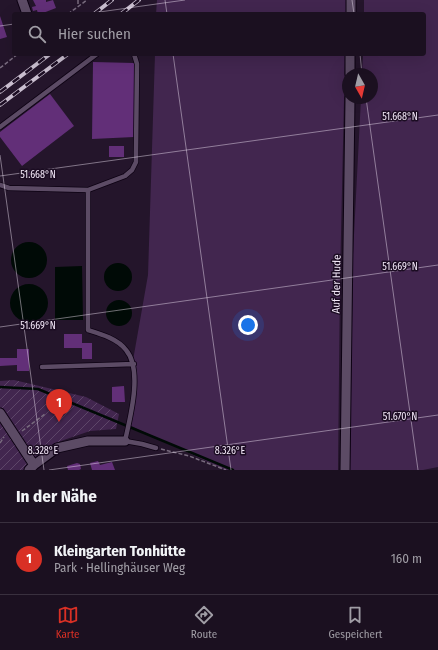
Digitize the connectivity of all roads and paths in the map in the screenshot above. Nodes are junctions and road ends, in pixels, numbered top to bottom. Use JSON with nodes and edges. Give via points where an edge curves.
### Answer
{"nodes":[{"id":1,"x":22,"y":0,"type":"edge"},
{"id":2,"x":78,"y":0,"type":"edge"},
{"id":3,"x":86,"y":0,"type":"edge"},
{"id":4,"x":351,"y":0,"type":"edge"},
{"id":5,"x":78,"y":6,"type":"junction"},
{"id":6,"x":27,"y":12,"type":"edge"},
{"id":7,"x":70,"y":12,"type":"edge"},
{"id":8,"x":351,"y":12,"type":"edge"},
{"id":9,"x":15,"y":56,"type":"edge"},
{"id":10,"x":95,"y":56,"type":"edge"},
{"id":11,"x":135,"y":56,"type":"edge"},
{"id":12,"x":350,"y":56,"type":"edge"},
{"id":13,"x":0,"y":68,"type":"edge"},
{"id":14,"x":350,"y":68,"type":"edge"},
{"id":15,"x":350,"y":104,"type":"edge"},
{"id":16,"x":0,"y":127,"type":"edge"},
{"id":17,"x":0,"y":185,"type":"edge"},
{"id":18,"x":88,"y":190,"type":"junction"},
{"id":19,"x":134,"y":364,"type":"junction"},
{"id":20,"x":42,"y":366,"type":"dead end"},
{"id":21,"x":0,"y":413,"type":"edge"},
{"id":22,"x":45,"y":414,"type":"dead end"},
{"id":23,"x":15,"y":436,"type":"junction"},
{"id":24,"x":4,"y":437,"type":"dead end"},
{"id":25,"x":125,"y":441,"type":"junction"},
{"id":26,"x":0,"y":443,"type":"edge"},
{"id":27,"x":156,"y":448,"type":"joint"},
{"id":28,"x":32,"y":467,"type":"edge"},
{"id":29,"x":226,"y":470,"type":"edge"},
{"id":30,"x":345,"y":470,"type":"edge"}],
"edges":[{"from":1,"to":6,"type":"street"},
{"from":2,"to":5,"type":"path"},
{"from":3,"to":5,"type":"path"},
{"from":4,"to":8,"type":"street"},
{"from":5,"to":7,"type":"path"},
{"from":9,"to":13,"type":"path"},
{"from":10,"to":16,"type":"lane"},
{"from":11,"to":18,"type":"lane","via":[[137,64],[136,162],[125,176]]},
{"from":12,"to":14,"type":"street"},
{"from":15,"to":30,"type":"street","name":"Auf der Hude"},
{"from":17,"to":18,"type":"lane","via":[[9,188]]},
{"from":18,"to":19,"type":"lane","via":[[88,330],[109,337],[122,346]]},
{"from":19,"to":20,"type":"lane"},
{"from":19,"to":25,"type":"lane","via":[[133,403]]},
{"from":21,"to":23,"type":"street"},
{"from":22,"to":23,"type":"path"},
{"from":23,"to":28,"type":"street"},
{"from":24,"to":26,"type":"path"},
{"from":25,"to":27,"type":"lane"},
{"from":25,"to":28,"type":"street","via":[[88,441],[57,448]]},
{"from":27,"to":29,"type":"path","via":[[174,451]]}]}
